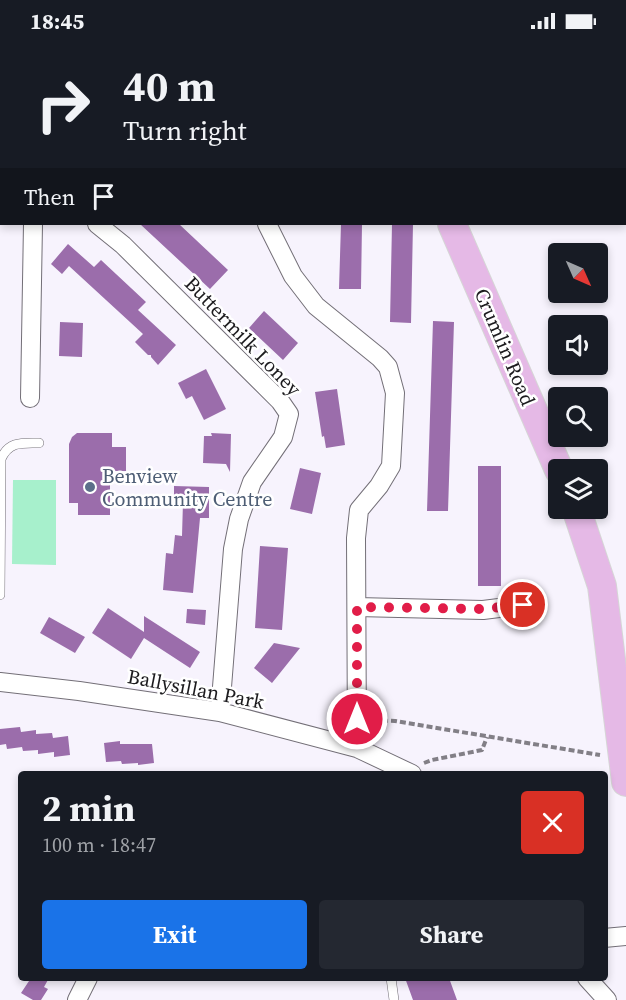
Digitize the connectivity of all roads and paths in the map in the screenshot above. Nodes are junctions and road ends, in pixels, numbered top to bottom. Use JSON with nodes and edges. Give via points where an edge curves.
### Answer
{"nodes":[{"id":1,"x":33,"y":225,"type":"edge"},
{"id":2,"x":98,"y":225,"type":"edge"},
{"id":3,"x":268,"y":225,"type":"edge"},
{"id":4,"x":452,"y":225,"type":"edge"},
{"id":5,"x":30,"y":398,"type":"dead end"},
{"id":6,"x":39,"y":443,"type":"dead end"},
{"id":7,"x":554,"y":459,"type":"edge"},
{"id":8,"x":580,"y":519,"type":"edge"},
{"id":9,"x":0,"y":594,"type":"edge"},
{"id":10,"x":523,"y":605,"type":"dead end"},
{"id":11,"x":357,"y":607,"type":"junction"},
{"id":12,"x":0,"y":682,"type":"edge"},
{"id":13,"x":220,"y":712,"type":"junction"},
{"id":14,"x":357,"y":719,"type":"junction"},
{"id":15,"x":487,"y":736,"type":"junction"},
{"id":16,"x":357,"y":748,"type":"junction"},
{"id":17,"x":623,"y":754,"type":"junction"},
{"id":18,"x":404,"y":771,"type":"edge"},
{"id":19,"x":412,"y":771,"type":"edge"},
{"id":20,"x":626,"y":782,"type":"edge"},
{"id":21,"x":626,"y":936,"type":"edge"},
{"id":22,"x":608,"y":938,"type":"edge"},
{"id":23,"x":86,"y":981,"type":"edge"},
{"id":24,"x":391,"y":981,"type":"edge"},
{"id":25,"x":590,"y":981,"type":"edge"},
{"id":26,"x":77,"y":1000,"type":"edge"},
{"id":27,"x":394,"y":1000,"type":"edge"},
{"id":28,"x":607,"y":1000,"type":"edge"}],
"edges":[{"from":1,"to":5,"type":"street"},
{"from":2,"to":13,"type":"street","name":"Buttermilk Loney","via":[[123,245],[289,414],[284,437],[252,482],[239,519],[233,549]]},
{"from":3,"to":11,"type":"street","via":[[304,291],[316,306],[388,367],[395,393],[391,466],[359,510]]},
{"from":4,"to":7,"type":"main road","name":"Crumlin Road"},
{"from":6,"to":9,"type":"lane","via":[[18,442],[1,459]]},
{"from":8,"to":17,"type":"main road","via":[[602,586]]},
{"from":10,"to":11,"type":"street","via":[[483,609]]},
{"from":11,"to":14,"type":"street"},
{"from":12,"to":13,"type":"street","name":"Ballysillan Park"},
{"from":13,"to":16,"type":"street","name":"Ballysillan Park"},
{"from":14,"to":15,"type":"path"},
{"from":14,"to":16,"type":"street"},
{"from":15,"to":17,"type":"path","via":[[602,755]]},
{"from":15,"to":19,"type":"path","via":[[482,750],[432,760]]},
{"from":16,"to":18,"type":"street","name":"Ballysillan Park"},
{"from":17,"to":20,"type":"main road"},
{"from":21,"to":22,"type":"street"},
{"from":23,"to":26,"type":"street"},
{"from":24,"to":27,"type":"lane"},
{"from":25,"to":28,"type":"street"}]}
